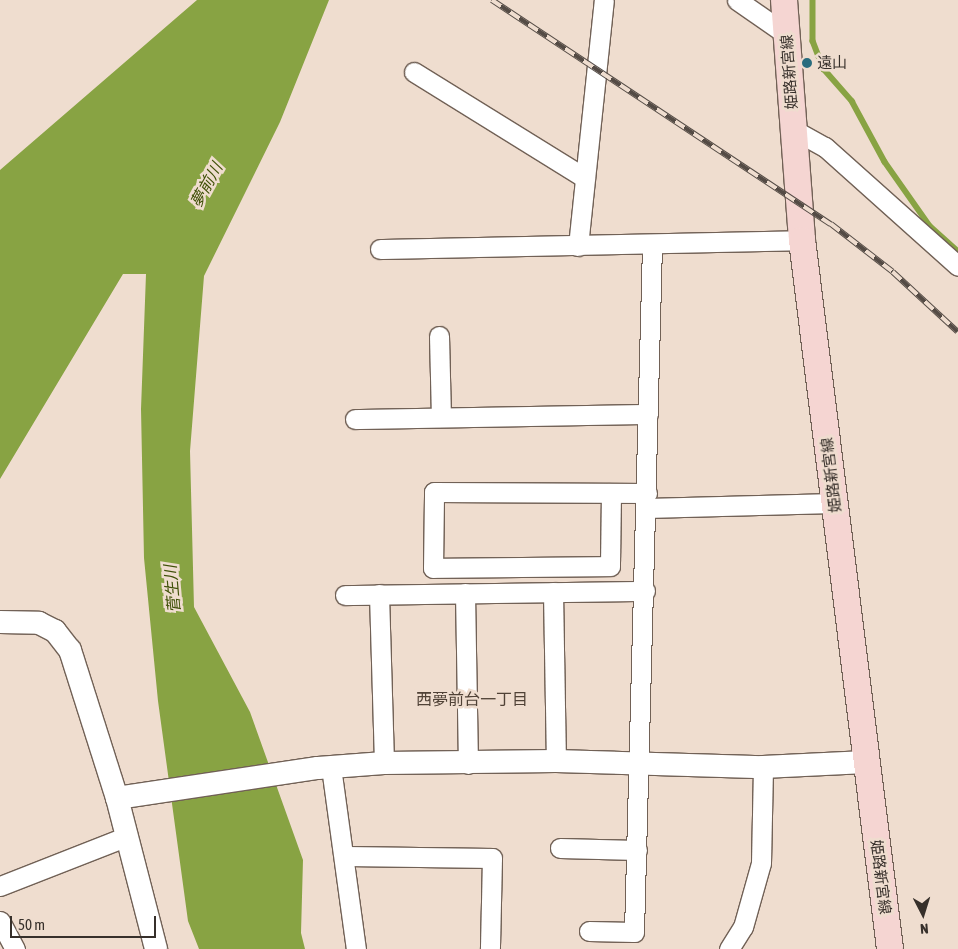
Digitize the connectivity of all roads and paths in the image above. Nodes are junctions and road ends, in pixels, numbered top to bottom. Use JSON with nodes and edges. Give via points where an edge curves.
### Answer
{"nodes":[{"id":1,"x":604,"y":0,"type":"edge"},
{"id":2,"x":737,"y":0,"type":"edge"},
{"id":3,"x":784,"y":0,"type":"edge"},
{"id":4,"x":786,"y":34,"type":"junction"},
{"id":5,"x":414,"y":72,"type":"dead end"},
{"id":6,"x":794,"y":130,"type":"junction"},
{"id":7,"x":585,"y":178,"type":"junction"},
{"id":8,"x":802,"y":240,"type":"junction"},
{"id":9,"x":652,"y":244,"type":"junction"},
{"id":10,"x":578,"y":246,"type":"junction"},
{"id":11,"x":380,"y":249,"type":"dead end"},
{"id":12,"x":958,"y":266,"type":"edge"},
{"id":13,"x":438,"y":336,"type":"dead end"},
{"id":14,"x":648,"y":414,"type":"junction"},
{"id":15,"x":441,"y":417,"type":"junction"},
{"id":16,"x":355,"y":419,"type":"dead end"},
{"id":17,"x":611,"y":493,"type":"dead end"},
{"id":18,"x":646,"y":500,"type":"junction"},
{"id":19,"x":834,"y":503,"type":"junction"},
{"id":20,"x":645,"y":591,"type":"junction"},
{"id":21,"x":553,"y":592,"type":"junction"},
{"id":22,"x":464,"y":593,"type":"junction"},
{"id":23,"x":379,"y":594,"type":"junction"},
{"id":24,"x":346,"y":595,"type":"dead end"},
{"id":25,"x":0,"y":622,"type":"edge"},
{"id":26,"x":556,"y":761,"type":"junction"},
{"id":27,"x":866,"y":762,"type":"junction"},
{"id":28,"x":384,"y":763,"type":"junction"},
{"id":29,"x":641,"y":763,"type":"junction"},
{"id":30,"x":468,"y":764,"type":"junction"},
{"id":31,"x":325,"y":767,"type":"junction"},
{"id":32,"x":763,"y":767,"type":"junction"},
{"id":33,"x":124,"y":797,"type":"junction"},
{"id":34,"x":125,"y":837,"type":"junction"},
{"id":35,"x":560,"y":848,"type":"dead end"},
{"id":36,"x":638,"y":850,"type":"junction"},
{"id":37,"x":346,"y":856,"type":"junction"},
{"id":38,"x":0,"y":886,"type":"edge"},
{"id":39,"x":0,"y":921,"type":"edge"},
{"id":40,"x":589,"y":931,"type":"dead end"},
{"id":41,"x":14,"y":949,"type":"edge"},
{"id":42,"x":156,"y":949,"type":"edge"},
{"id":43,"x":356,"y":949,"type":"edge"},
{"id":44,"x":490,"y":949,"type":"edge"},
{"id":45,"x":729,"y":949,"type":"edge"},
{"id":46,"x":890,"y":949,"type":"edge"}],
"edges":[{"from":1,"to":7,"type":"street"},
{"from":2,"to":4,"type":"street"},
{"from":3,"to":4,"type":"main road","name":"姫路新宮線"},
{"from":4,"to":6,"type":"main road","name":"姫路新宮線"},
{"from":5,"to":7,"type":"street"},
{"from":6,"to":8,"type":"main road","name":"姫路新宮線"},
{"from":6,"to":12,"type":"street","via":[[825,147]]},
{"from":7,"to":10,"type":"street"},
{"from":8,"to":9,"type":"street"},
{"from":8,"to":19,"type":"main road","name":"姫路新宮線"},
{"from":9,"to":10,"type":"street"},
{"from":9,"to":14,"type":"street"},
{"from":10,"to":11,"type":"street"},
{"from":13,"to":15,"type":"street"},
{"from":14,"to":15,"type":"street"},
{"from":14,"to":18,"type":"street"},
{"from":15,"to":16,"type":"street"},
{"from":17,"to":18,"type":"street","via":[[610,566],[433,568],[434,492]]},
{"from":18,"to":19,"type":"street"},
{"from":18,"to":20,"type":"street"},
{"from":19,"to":27,"type":"main road","name":"姫路新宮線"},
{"from":20,"to":21,"type":"street"},
{"from":20,"to":29,"type":"street"},
{"from":21,"to":22,"type":"street"},
{"from":21,"to":26,"type":"street"},
{"from":22,"to":23,"type":"street"},
{"from":22,"to":30,"type":"street"},
{"from":23,"to":24,"type":"street"},
{"from":23,"to":28,"type":"street"},
{"from":25,"to":33,"type":"street","via":[[40,623],[55,631],[70,650]]},
{"from":26,"to":29,"type":"street"},
{"from":26,"to":30,"type":"street"},
{"from":27,"to":32,"type":"street"},
{"from":27,"to":46,"type":"main road","name":"姫路新宮線"},
{"from":28,"to":30,"type":"street"},
{"from":28,"to":31,"type":"street"},
{"from":29,"to":32,"type":"street"},
{"from":29,"to":36,"type":"street"},
{"from":31,"to":33,"type":"street"},
{"from":31,"to":37,"type":"street"},
{"from":32,"to":45,"type":"street","via":[[761,863],[743,927]]},
{"from":33,"to":34,"type":"street"},
{"from":34,"to":38,"type":"street"},
{"from":34,"to":42,"type":"street"},
{"from":35,"to":36,"type":"street"},
{"from":36,"to":40,"type":"street","via":[[634,932]]},
{"from":37,"to":43,"type":"street"},
{"from":37,"to":44,"type":"street","via":[[492,858]]},
{"from":39,"to":41,"type":"street"}]}
